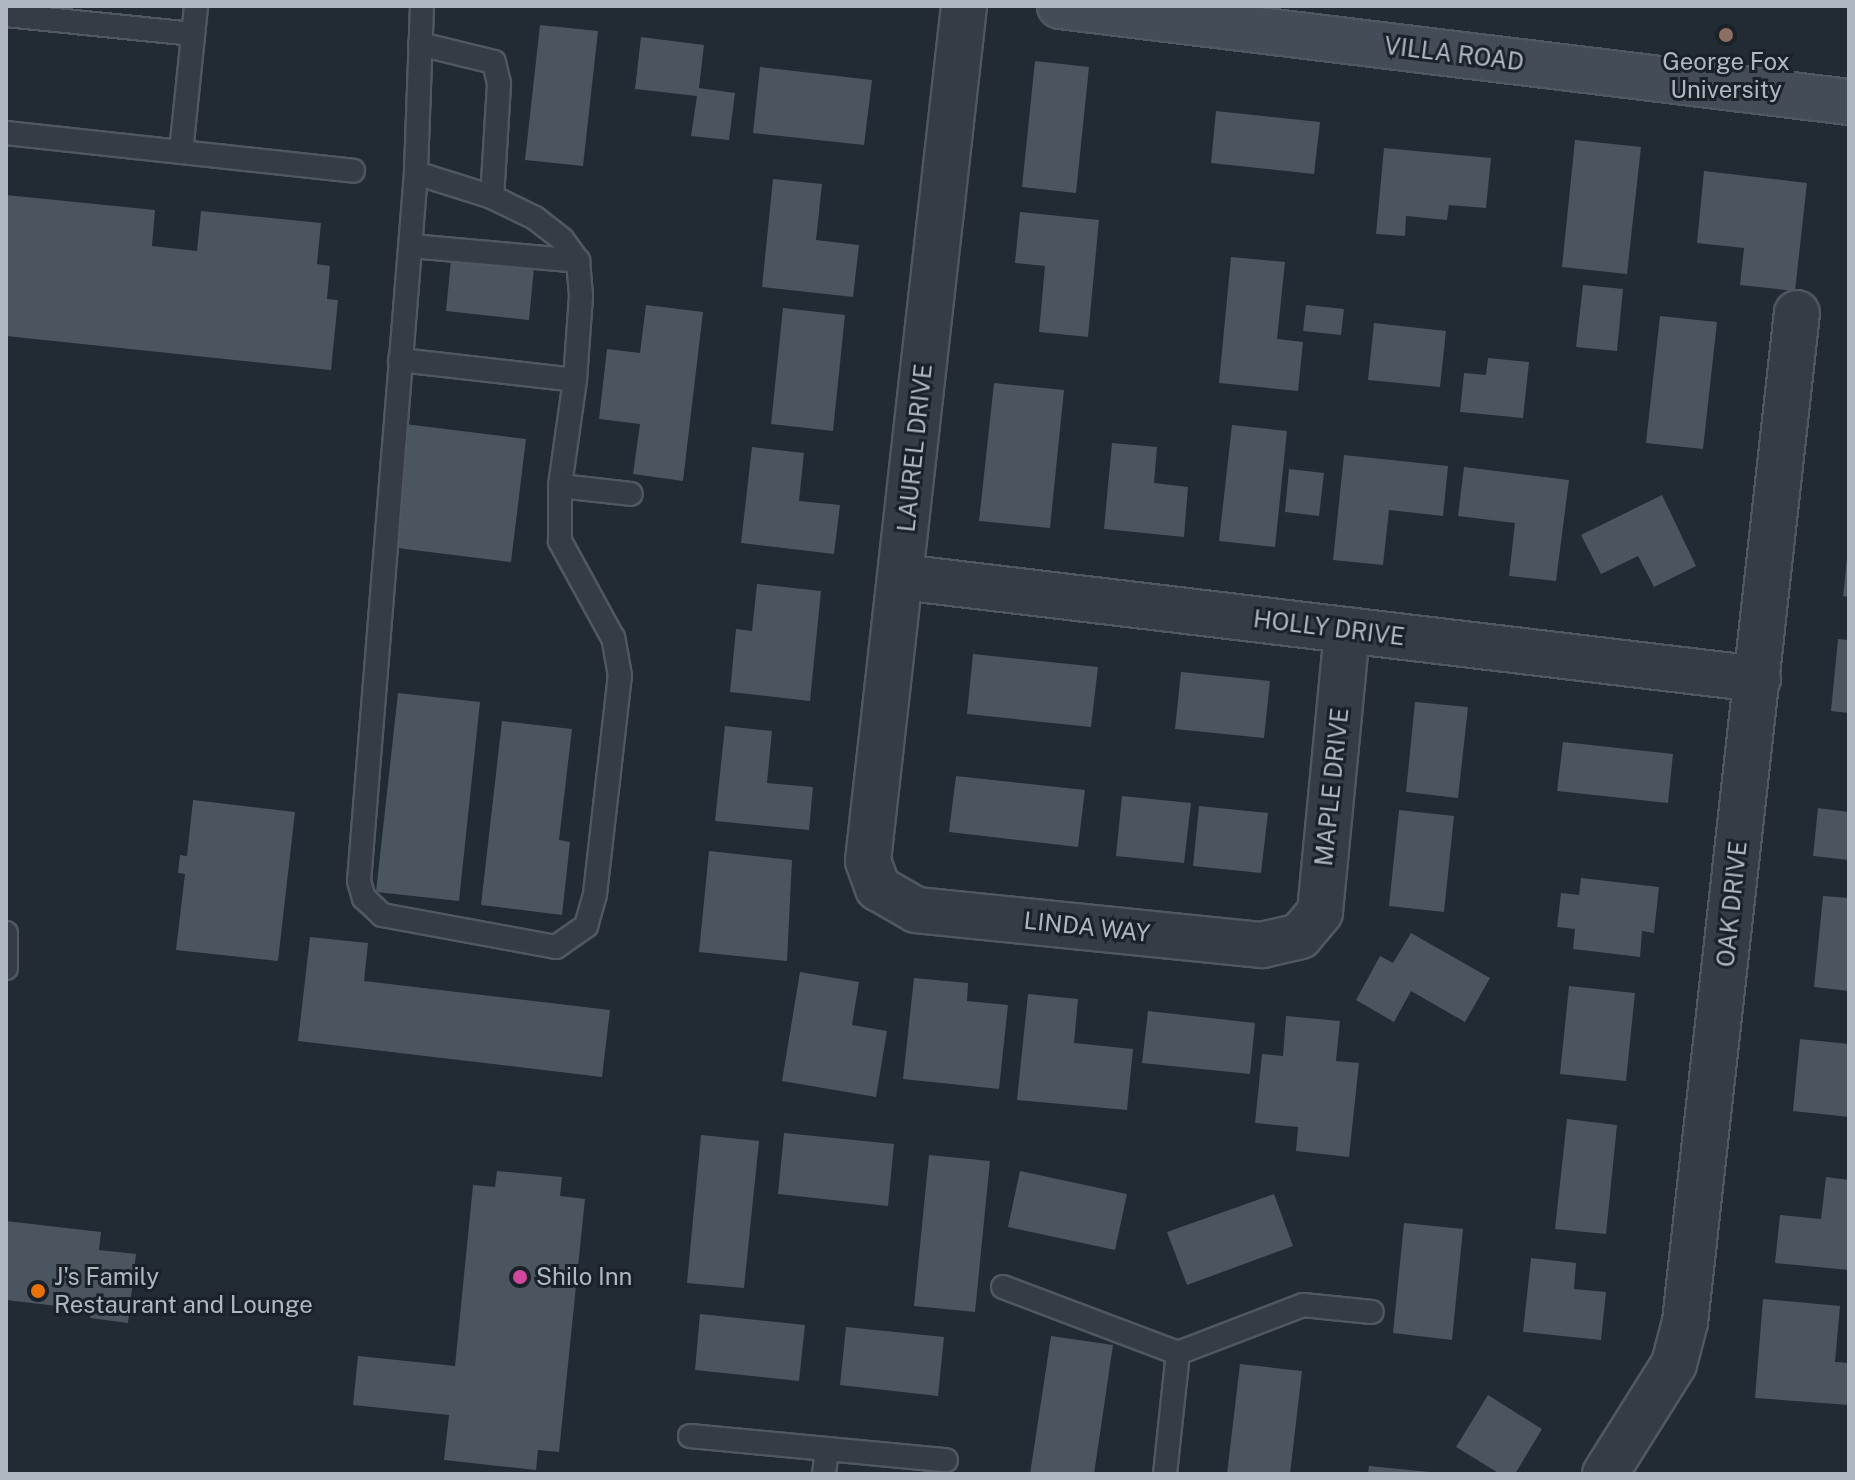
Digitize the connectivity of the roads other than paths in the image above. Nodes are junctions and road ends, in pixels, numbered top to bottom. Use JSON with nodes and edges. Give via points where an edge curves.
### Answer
{"nodes":[{"id":1,"x":196,"y":6,"type":"edge"},
{"id":2,"x":422,"y":6,"type":"edge"},
{"id":3,"x":964,"y":6,"type":"edge"},
{"id":4,"x":1060,"y":6,"type":"edge"},
{"id":5,"x":1139,"y":11,"type":"edge"},
{"id":6,"x":6,"y":15,"type":"edge"},
{"id":7,"x":193,"y":34,"type":"junction"},
{"id":8,"x":420,"y":44,"type":"junction"},
{"id":9,"x":1849,"y":102,"type":"edge"},
{"id":10,"x":6,"y":133,"type":"edge"},
{"id":11,"x":181,"y":152,"type":"junction"},
{"id":12,"x":353,"y":171,"type":"dead end"},
{"id":13,"x":416,"y":173,"type":"junction"},
{"id":14,"x":492,"y":197,"type":"junction"},
{"id":15,"x":411,"y":246,"type":"junction"},
{"id":16,"x":578,"y":261,"type":"junction"},
{"id":17,"x":1797,"y":313,"type":"dead end"},
{"id":18,"x":400,"y":360,"type":"junction"},
{"id":19,"x":575,"y":380,"type":"junction"},
{"id":20,"x":560,"y":486,"type":"junction"},
{"id":21,"x":631,"y":494,"type":"dead end"},
{"id":22,"x":901,"y":577,"type":"junction"},
{"id":23,"x":1347,"y":630,"type":"junction"},
{"id":24,"x":1758,"y":679,"type":"junction"},
{"id":25,"x":878,"y":888,"type":"joint"},
{"id":26,"x":6,"y":933,"type":"edge"},
{"id":27,"x":1300,"y":936,"type":"joint"},
{"id":28,"x":6,"y":968,"type":"edge"},
{"id":29,"x":1003,"y":1287,"type":"dead end"},
{"id":30,"x":1372,"y":1312,"type":"dead end"},
{"id":31,"x":1178,"y":1353,"type":"junction"},
{"id":32,"x":690,"y":1436,"type":"dead end"},
{"id":33,"x":827,"y":1449,"type":"junction"},
{"id":34,"x":946,"y":1460,"type":"dead end"},
{"id":35,"x":824,"y":1474,"type":"edge"},
{"id":36,"x":1165,"y":1474,"type":"edge"},
{"id":37,"x":1605,"y":1474,"type":"edge"}],
"edges":[{"from":1,"to":7,"type":"lane"},
{"from":2,"to":8,"type":"lane"},
{"from":3,"to":22,"type":"street","name":"LAUREL DRIVE"},
{"from":4,"to":5,"type":"main road","name":"VILLA ROAD"},
{"from":5,"to":9,"type":"main road","name":"VILLA ROAD"},
{"from":6,"to":7,"type":"lane"},
{"from":7,"to":11,"type":"lane"},
{"from":8,"to":13,"type":"lane"},
{"from":8,"to":14,"type":"lane","via":[[494,62],[499,84]]},
{"from":10,"to":11,"type":"lane"},
{"from":11,"to":12,"type":"lane"},
{"from":13,"to":14,"type":"lane"},
{"from":13,"to":15,"type":"lane"},
{"from":14,"to":16,"type":"lane","via":[[535,218],[562,239]]},
{"from":15,"to":16,"type":"lane"},
{"from":15,"to":18,"type":"lane"},
{"from":16,"to":19,"type":"lane"},
{"from":17,"to":24,"type":"street","name":"OAK DRIVE"},
{"from":18,"to":19,"type":"lane"},
{"from":18,"to":20,"type":"lane","via":[[359,881],[364,898],[382,915],[556,947],[575,937],[592,912],[619,658],[560,541]]},
{"from":19,"to":20,"type":"lane"},
{"from":20,"to":21,"type":"lane"},
{"from":22,"to":23,"type":"street","name":"HOLLY DRIVE"},
{"from":22,"to":25,"type":"street","name":"LAUREL DRIVE","via":[[868,861]]},
{"from":23,"to":24,"type":"street","name":"HOLLY DRIVE"},
{"from":23,"to":27,"type":"street","name":"MAPLE DRIVE","via":[[1320,912]]},
{"from":24,"to":37,"type":"street","name":"OAK DRIVE","via":[[1685,1322],[1674,1364]]},
{"from":25,"to":27,"type":"street","name":"LINDA WAY","via":[[916,910],[1262,945]]},
{"from":26,"to":28,"type":"lane"},
{"from":29,"to":31,"type":"lane"},
{"from":30,"to":31,"type":"lane","via":[[1303,1305]]},
{"from":31,"to":36,"type":"lane"},
{"from":32,"to":33,"type":"lane"},
{"from":33,"to":34,"type":"lane"},
{"from":33,"to":35,"type":"lane"}]}
